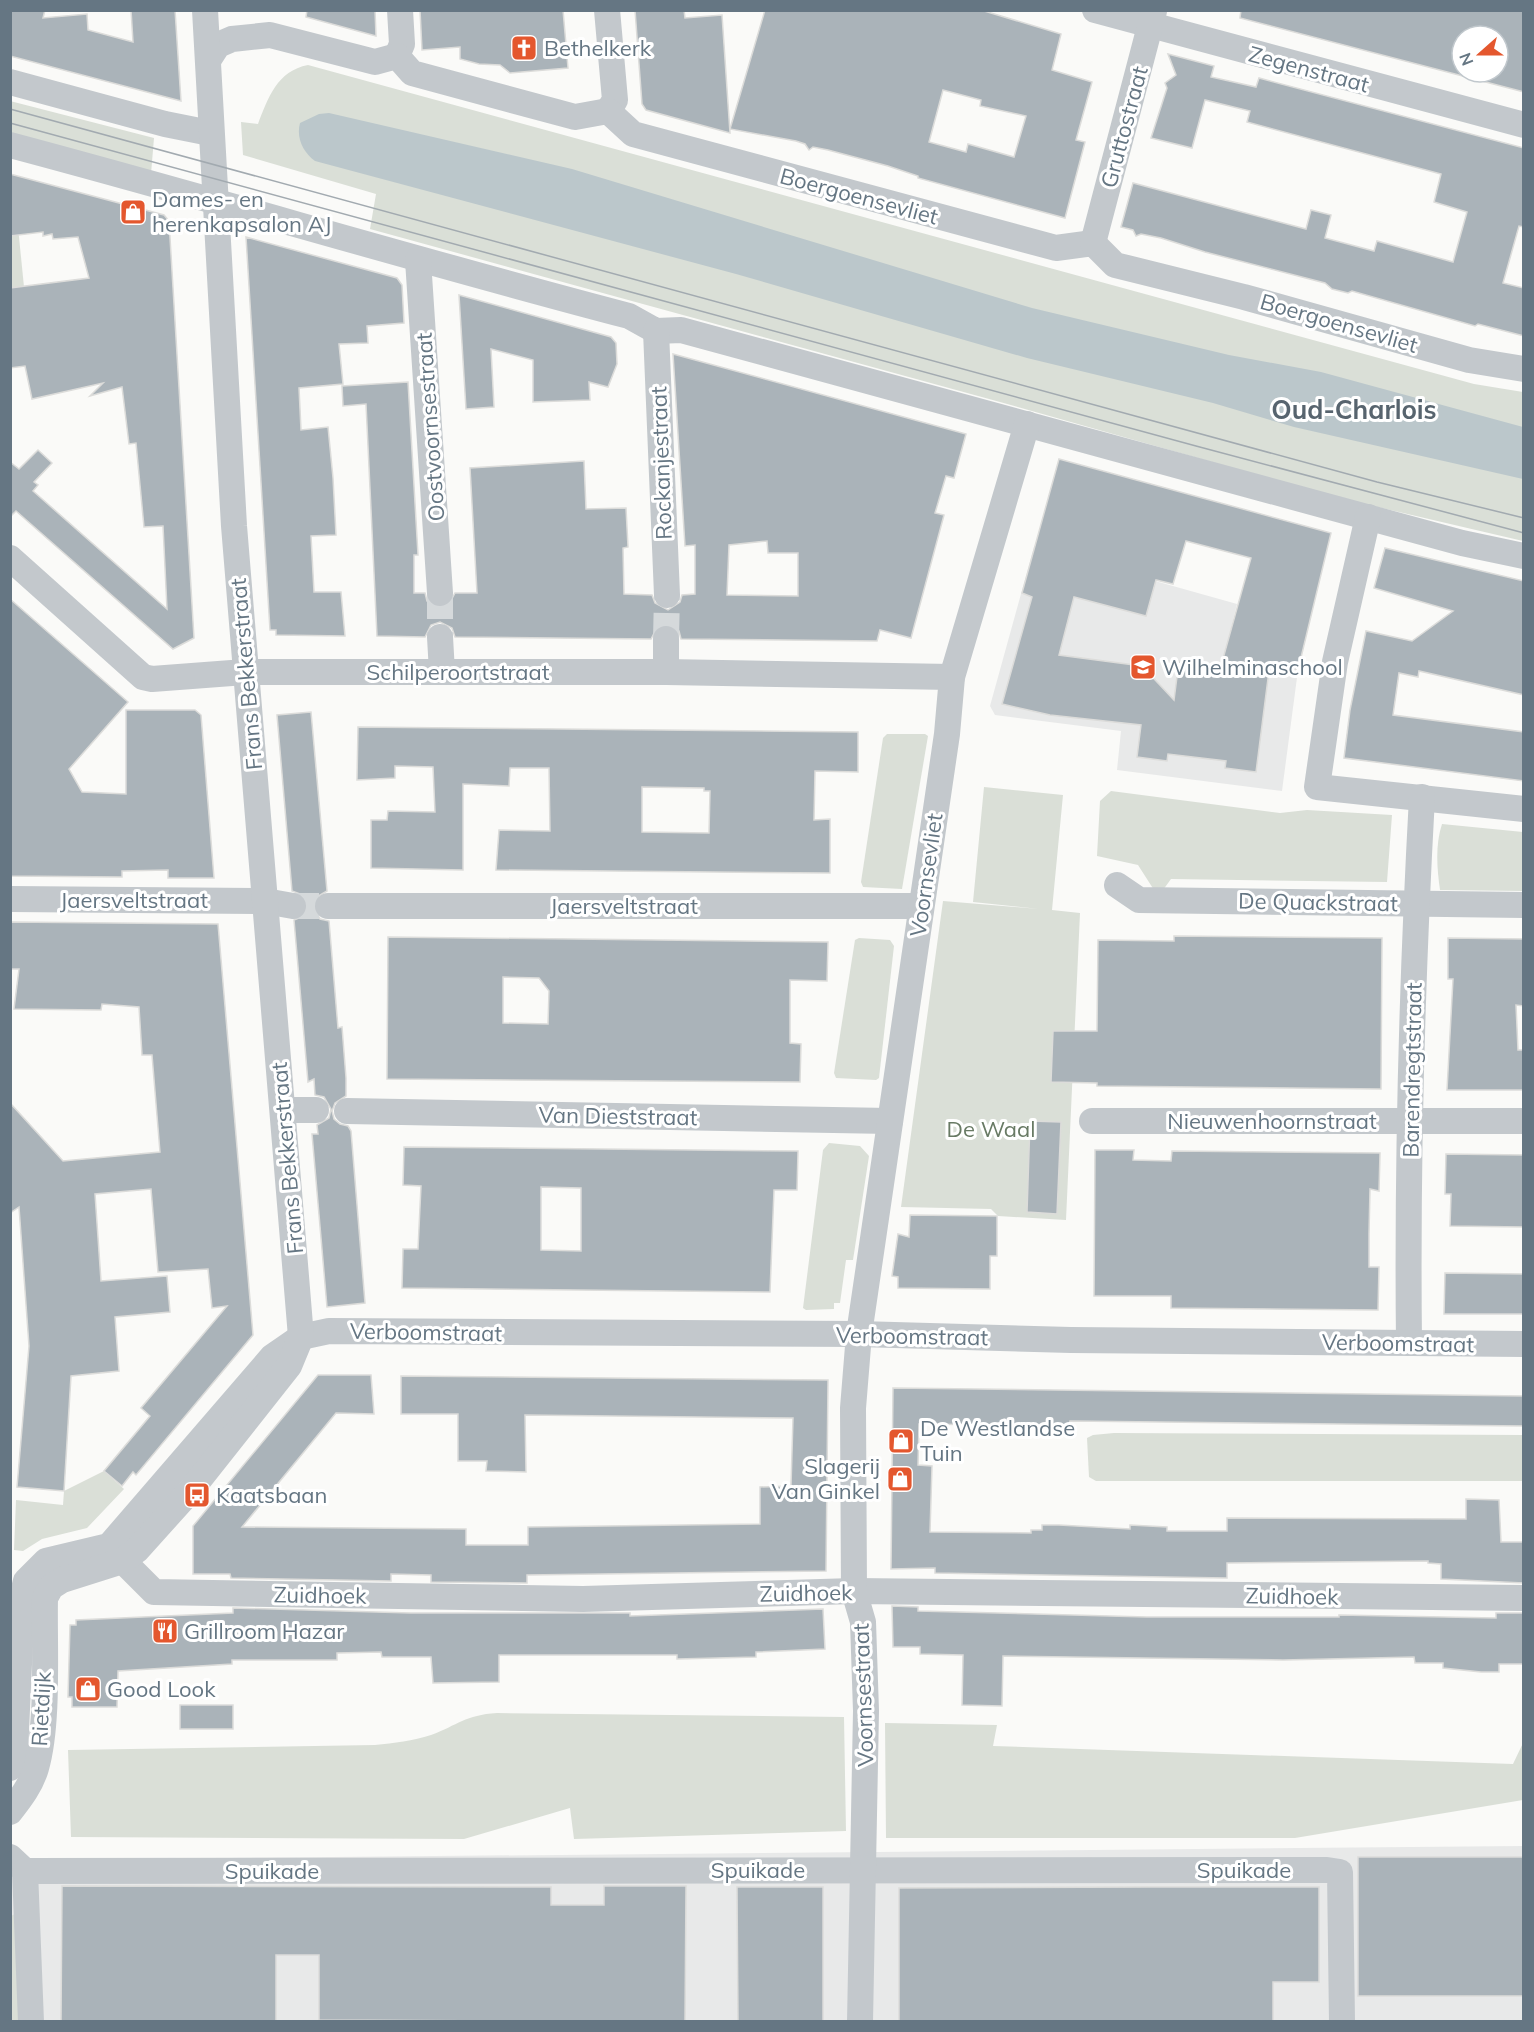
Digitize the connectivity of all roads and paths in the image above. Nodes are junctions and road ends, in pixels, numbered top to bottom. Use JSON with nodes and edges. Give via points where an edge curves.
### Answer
{"nodes":[{"id":1,"x":205,"y":10,"type":"edge"},
{"id":2,"x":400,"y":10,"type":"edge"},
{"id":3,"x":607,"y":10,"type":"edge"},
{"id":4,"x":1095,"y":10,"type":"edge"},
{"id":5,"x":1153,"y":18,"type":"edge"},
{"id":6,"x":397,"y":56,"type":"junction"},
{"id":7,"x":209,"y":59,"type":"junction"},
{"id":8,"x":10,"y":82,"type":"edge"},
{"id":9,"x":608,"y":111,"type":"junction"},
{"id":10,"x":1524,"y":125,"type":"edge"},
{"id":11,"x":210,"y":133,"type":"junction"},
{"id":12,"x":10,"y":145,"type":"edge"},
{"id":13,"x":215,"y":200,"type":"junction"},
{"id":14,"x":1093,"y":243,"type":"junction"},
{"id":15,"x":418,"y":260,"type":"junction"},
{"id":16,"x":656,"y":331,"type":"junction"},
{"id":17,"x":1524,"y":369,"type":"edge"},
{"id":18,"x":1028,"y":424,"type":"junction"},
{"id":19,"x":1368,"y":517,"type":"junction"},
{"id":20,"x":1524,"y":556,"type":"edge"},
{"id":21,"x":10,"y":558,"type":"edge"},
{"id":22,"x":440,"y":593,"type":"tunnel mouth"},
{"id":23,"x":667,"y":595,"type":"tunnel mouth"},
{"id":24,"x":440,"y":637,"type":"tunnel mouth"},
{"id":25,"x":666,"y":639,"type":"tunnel mouth"},
{"id":26,"x":245,"y":672,"type":"junction"},
{"id":27,"x":442,"y":672,"type":"junction"},
{"id":28,"x":666,"y":672,"type":"junction"},
{"id":29,"x":952,"y":676,"type":"junction"},
{"id":30,"x":1422,"y":797,"type":"junction"},
{"id":31,"x":1524,"y":809,"type":"edge"},
{"id":32,"x":1117,"y":885,"type":"dead end"},
{"id":33,"x":10,"y":900,"type":"edge"},
{"id":34,"x":265,"y":901,"type":"junction"},
{"id":35,"x":1416,"y":903,"type":"junction"},
{"id":36,"x":1524,"y":905,"type":"edge"},
{"id":37,"x":293,"y":906,"type":"tunnel mouth"},
{"id":38,"x":328,"y":906,"type":"tunnel mouth"},
{"id":39,"x":921,"y":906,"type":"junction"},
{"id":40,"x":284,"y":1110,"type":"junction"},
{"id":41,"x":316,"y":1110,"type":"dead end"},
{"id":42,"x":347,"y":1111,"type":"dead end"},
{"id":43,"x":890,"y":1121,"type":"junction"},
{"id":44,"x":1092,"y":1121,"type":"dead end"},
{"id":45,"x":1411,"y":1121,"type":"junction"},
{"id":46,"x":1524,"y":1121,"type":"edge"},
{"id":47,"x":859,"y":1334,"type":"junction"},
{"id":48,"x":301,"y":1337,"type":"junction"},
{"id":49,"x":1409,"y":1344,"type":"junction"},
{"id":50,"x":1524,"y":1344,"type":"edge"},
{"id":51,"x":115,"y":1553,"type":"junction"},
{"id":52,"x":854,"y":1591,"type":"junction"},
{"id":53,"x":26,"y":1597,"type":"edge"},
{"id":54,"x":1524,"y":1598,"type":"edge"},
{"id":55,"x":10,"y":1768,"type":"edge"},
{"id":56,"x":10,"y":1812,"type":"edge"},
{"id":57,"x":18,"y":1864,"type":"edge"},
{"id":58,"x":862,"y":1870,"type":"junction"},
{"id":59,"x":31,"y":2022,"type":"edge"},
{"id":60,"x":860,"y":2022,"type":"edge"},
{"id":61,"x":1342,"y":2022,"type":"edge"}],
"edges":[{"from":1,"to":7,"type":"street","name":"Frans Bekkerstraat"},
{"from":2,"to":6,"type":"street","via":[[402,44]]},
{"from":3,"to":9,"type":"street","via":[[615,100]]},
{"from":4,"to":5,"type":"street","name":"Zegenstraat"},
{"from":5,"to":10,"type":"street","name":"Zegenstraat"},
{"from":5,"to":14,"type":"street","name":"Gruttostraat"},
{"from":6,"to":7,"type":"street","via":[[375,62],[270,35],[232,39],[219,45]]},
{"from":6,"to":9,"type":"street","via":[[412,73],[575,117]]},
{"from":7,"to":11,"type":"street","name":"Frans Bekkerstraat"},
{"from":8,"to":11,"type":"street"},
{"from":9,"to":14,"type":"street","name":"Boergoensevliet","via":[[633,134],[1056,248]]},
{"from":11,"to":13,"type":"street","name":"Frans Bekkerstraat"},
{"from":12,"to":13,"type":"street"},
{"from":13,"to":15,"type":"street"},
{"from":13,"to":26,"type":"street","name":"Frans Bekkerstraat"},
{"from":14,"to":17,"type":"street","name":"Boergoensevliet","via":[[1115,265],[1469,360]]},
{"from":15,"to":16,"type":"street","via":[[629,316]]},
{"from":15,"to":22,"type":"street","name":"Oostvoornsestraat"},
{"from":16,"to":18,"type":"street","via":[[681,330]]},
{"from":16,"to":23,"type":"street","name":"Rockanjestraat"},
{"from":18,"to":19,"type":"street"},
{"from":18,"to":29,"type":"street","name":"Voornsevliet"},
{"from":19,"to":20,"type":"street"},
{"from":19,"to":30,"type":"street","via":[[1335,662],[1317,787]]},
{"from":21,"to":26,"type":"street","name":"Schilperoortstraat","via":[[143,677]]},
{"from":24,"to":27,"type":"street"},
{"from":25,"to":28,"type":"street"},
{"from":26,"to":27,"type":"street","name":"Schilperoortstraat"},
{"from":26,"to":34,"type":"street","name":"Frans Bekkerstraat"},
{"from":27,"to":28,"type":"street","name":"Schilperoortstraat"},
{"from":28,"to":29,"type":"street","name":"Schilperoortstraat"},
{"from":29,"to":39,"type":"street","name":"Voornsevliet"},
{"from":30,"to":31,"type":"street"},
{"from":30,"to":35,"type":"street","name":"Barendregtstraat"},
{"from":32,"to":35,"type":"street","name":"De Quackstraat","via":[[1139,900]]},
{"from":33,"to":34,"type":"street","name":"Jaersveltstraat"},
{"from":34,"to":37,"type":"street","name":"Jaersveltstraat"},
{"from":34,"to":40,"type":"street","name":"Frans Bekkerstraat"},
{"from":35,"to":36,"type":"street","name":"De Quackstraat"},
{"from":35,"to":45,"type":"street","name":"Barendregtstraat"},
{"from":38,"to":39,"type":"street","name":"Jaersveltstraat"},
{"from":39,"to":43,"type":"street","name":"Voornsevliet"},
{"from":40,"to":41,"type":"street"},
{"from":40,"to":48,"type":"street","name":"Frans Bekkerstraat"},
{"from":42,"to":43,"type":"street","name":"Van Dieststraat"},
{"from":43,"to":47,"type":"street","name":"Voornsevliet"},
{"from":44,"to":45,"type":"street","name":"Nieuwenhoornstraat"},
{"from":45,"to":46,"type":"street","name":"Nieuwenhoornstraat"},
{"from":45,"to":49,"type":"street","name":"Barendregtstraat"},
{"from":47,"to":48,"type":"street","name":"Verboomstraat","via":[[329,1331]]},
{"from":47,"to":49,"type":"street","name":"Verboomstraat"},
{"from":47,"to":52,"type":"street","name":"Voornsestraat","via":[[853,1408]]},
{"from":48,"to":51,"type":"street","via":[[272,1356]]},
{"from":49,"to":50,"type":"street","name":"Verboomstraat"},
{"from":51,"to":52,"type":"street","name":"Zuidhoek","via":[[154,1592],[583,1599]]},
{"from":51,"to":53,"type":"street","via":[[46,1561],[26,1581]]},
{"from":52,"to":54,"type":"street","name":"Zuidhoek"},
{"from":52,"to":58,"type":"street","name":"Voornsestraat","via":[[863,1622],[866,1711]]},
{"from":53,"to":55,"type":"street","name":"Rietdijk","via":[[15,1754]]},
{"from":53,"to":56,"type":"street","name":"Rietdijk","via":[[42,1734],[36,1769]]},
{"from":57,"to":58,"type":"street","name":"Spuikade"},
{"from":57,"to":59,"type":"street"},
{"from":58,"to":60,"type":"street","name":"Voornsestraat"},
{"from":58,"to":61,"type":"street","name":"Spuikade","via":[[1340,1872]]}]}
